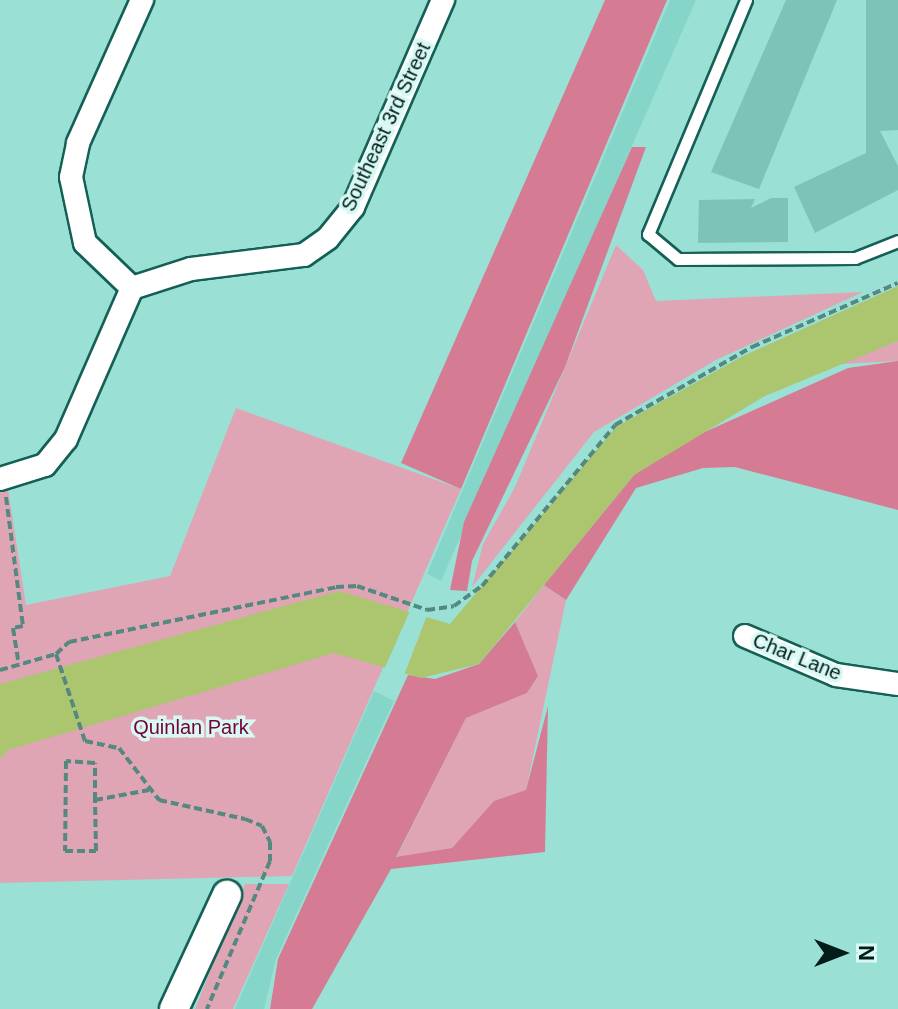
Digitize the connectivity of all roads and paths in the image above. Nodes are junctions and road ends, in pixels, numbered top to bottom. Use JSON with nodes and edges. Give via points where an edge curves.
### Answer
{"nodes":[{"id":1,"x":142,"y":0,"type":"edge"},
{"id":2,"x":443,"y":0,"type":"edge"},
{"id":3,"x":746,"y":0,"type":"edge"},
{"id":4,"x":898,"y":241,"type":"edge"},
{"id":5,"x":898,"y":283,"type":"edge"},
{"id":6,"x":132,"y":288,"type":"junction"},
{"id":7,"x":2,"y":479,"type":"edge"},
{"id":8,"x":745,"y":636,"type":"dead end"},
{"id":9,"x":56,"y":654,"type":"junction"},
{"id":10,"x":19,"y":664,"type":"junction"},
{"id":11,"x":0,"y":670,"type":"edge"},
{"id":12,"x":898,"y":684,"type":"edge"},
{"id":13,"x":150,"y":790,"type":"junction"},
{"id":14,"x":95,"y":800,"type":"junction"},
{"id":15,"x":189,"y":812,"type":"dead end"},
{"id":16,"x":227,"y":895,"type":"dead end"},
{"id":17,"x":174,"y":1009,"type":"edge"}],
"edges":[{"from":1,"to":6,"type":"street","via":[[78,143],[71,177],[85,243]]},
{"from":2,"to":6,"type":"street","name":"Southeast 3rd Street","via":[[353,207],[328,238],[304,255],[191,269]]},
{"from":3,"to":4,"type":"lane","via":[[648,234],[678,259],[855,258]]},
{"from":5,"to":9,"type":"path","via":[[752,347],[615,425],[482,586],[454,606],[427,610],[357,586],[336,587],[69,642]]},
{"from":6,"to":7,"type":"street","via":[[66,439],[45,465]]},
{"from":7,"to":10,"type":"path","via":[[23,626],[13,628]]},
{"from":8,"to":12,"type":"street","name":"Char Lane","via":[[836,675]]},
{"from":9,"to":10,"type":"path"},
{"from":9,"to":13,"type":"path","via":[[81,736],[119,748]]},
{"from":10,"to":11,"type":"path"},
{"from":13,"to":14,"type":"path"},
{"from":13,"to":15,"type":"path"},
{"from":14,"to":14,"type":"path","via":[[95,763],[66,761],[65,851],[96,851]]},
{"from":16,"to":17,"type":"street"}]}
